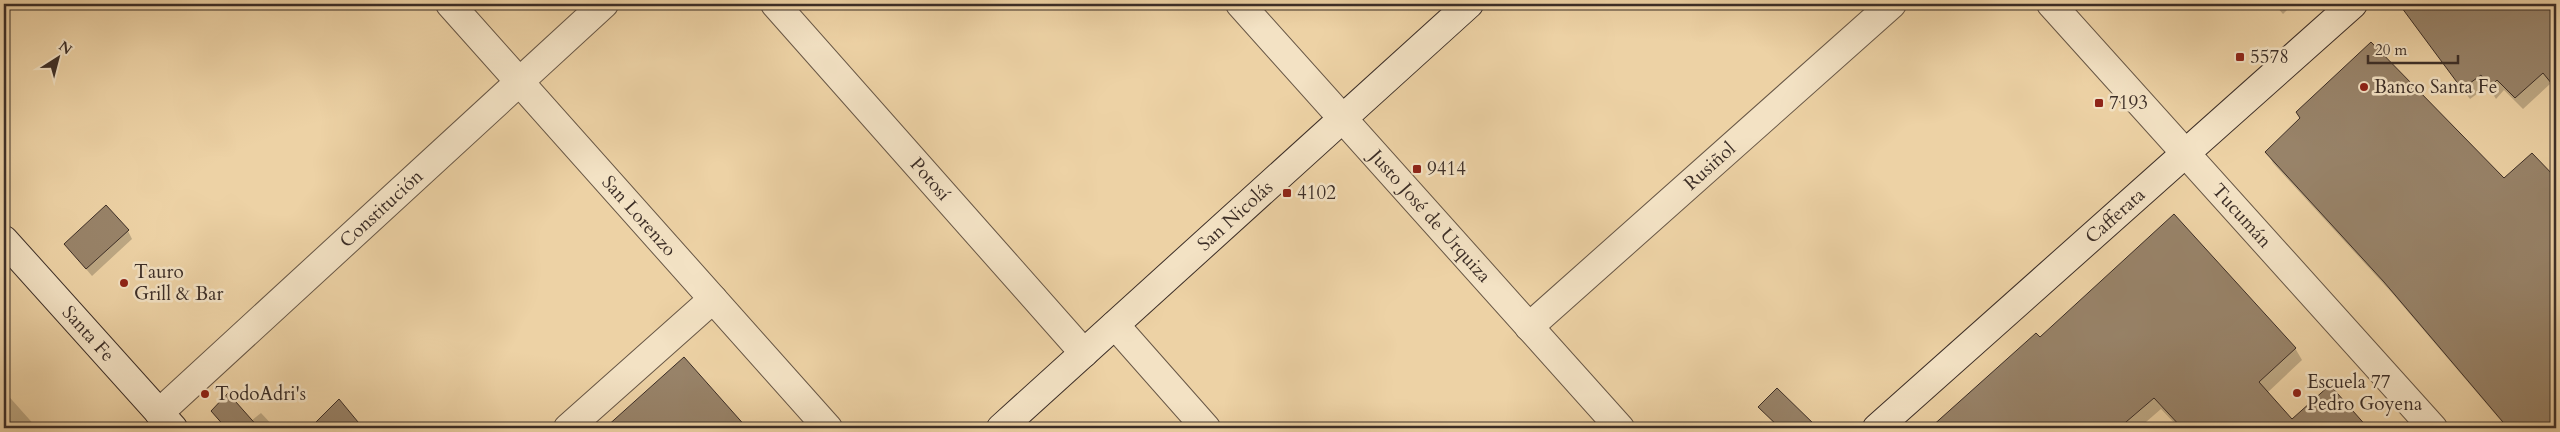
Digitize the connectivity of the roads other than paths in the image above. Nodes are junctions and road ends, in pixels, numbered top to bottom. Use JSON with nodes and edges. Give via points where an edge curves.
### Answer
{"nodes":[{"id":1,"x":450,"y":4,"type":"edge"},
{"id":2,"x":604,"y":4,"type":"edge"},
{"id":3,"x":775,"y":4,"type":"edge"},
{"id":4,"x":1240,"y":4,"type":"edge"},
{"id":5,"x":1469,"y":4,"type":"edge"},
{"id":6,"x":1892,"y":4,"type":"edge"},
{"id":7,"x":2051,"y":4,"type":"edge"},
{"id":8,"x":2353,"y":4,"type":"edge"},
{"id":9,"x":520,"y":81,"type":"junction"},
{"id":10,"x":1342,"y":118,"type":"junction"},
{"id":11,"x":2186,"y":153,"type":"junction"},
{"id":12,"x":4,"y":240,"type":"edge"},
{"id":13,"x":713,"y":299,"type":"junction"},
{"id":14,"x":1114,"y":324,"type":"junction"},
{"id":15,"x":1529,"y":327,"type":"junction"},
{"id":16,"x":1084,"y":353,"type":"junction"},
{"id":17,"x":166,"y":420,"type":"edge"},
{"id":18,"x":568,"y":428,"type":"edge"},
{"id":19,"x":828,"y":428,"type":"edge"},
{"id":20,"x":1001,"y":428,"type":"edge"},
{"id":21,"x":1206,"y":428,"type":"edge"},
{"id":22,"x":1620,"y":428,"type":"edge"},
{"id":23,"x":1877,"y":428,"type":"edge"},
{"id":24,"x":2433,"y":428,"type":"edge"}],
"edges":[{"from":1,"to":9,"type":"street","name":"San Lorenzo"},
{"from":2,"to":9,"type":"street","name":"Constitución"},
{"from":3,"to":16,"type":"street","name":"Potosí"},
{"from":4,"to":10,"type":"street","name":"Justo José de Urquiza"},
{"from":5,"to":10,"type":"street","name":"San Nicolás"},
{"from":6,"to":15,"type":"street","name":"Rusiñol"},
{"from":7,"to":11,"type":"street","name":"Tucumán"},
{"from":8,"to":11,"type":"street","name":"Cafferata"},
{"from":9,"to":13,"type":"street","name":"San Lorenzo"},
{"from":9,"to":17,"type":"street","name":"Constitución"},
{"from":10,"to":14,"type":"street","name":"San Nicolás"},
{"from":10,"to":15,"type":"street","name":"Justo José de Urquiza"},
{"from":11,"to":23,"type":"street","name":"Cafferata"},
{"from":11,"to":24,"type":"street","name":"Tucumán"},
{"from":12,"to":17,"type":"street","name":"Santa Fe"},
{"from":13,"to":18,"type":"street"},
{"from":13,"to":19,"type":"street","name":"San Lorenzo"},
{"from":14,"to":16,"type":"street","name":"San Nicolás"},
{"from":14,"to":21,"type":"street"},
{"from":15,"to":22,"type":"street","name":"Justo José de Urquiza"},
{"from":16,"to":20,"type":"street","name":"San Nicolás"}]}
